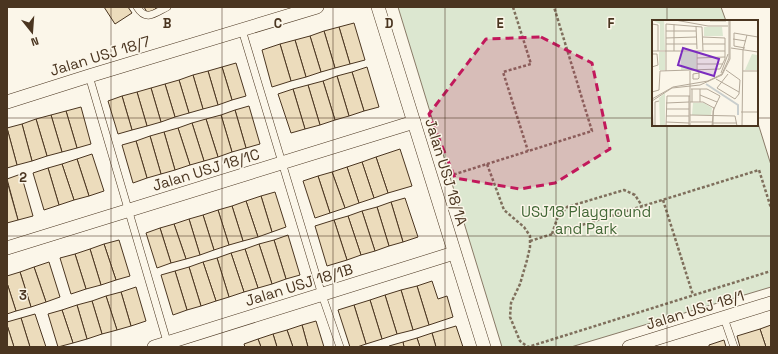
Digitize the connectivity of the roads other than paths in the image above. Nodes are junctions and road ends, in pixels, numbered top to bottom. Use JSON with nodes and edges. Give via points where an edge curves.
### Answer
{"nodes":[{"id":1,"x":137,"y":7,"type":"edge"},
{"id":2,"x":167,"y":7,"type":"edge"},
{"id":3,"x":317,"y":7,"type":"edge"},
{"id":4,"x":378,"y":7,"type":"edge"},
{"id":5,"x":242,"y":30,"type":"junction"},
{"id":6,"x":89,"y":76,"type":"junction"},
{"id":7,"x":7,"y":102,"type":"edge"},
{"id":8,"x":414,"y":122,"type":"junction"},
{"id":9,"x":282,"y":163,"type":"junction"},
{"id":10,"x":128,"y":211,"type":"junction"},
{"id":11,"x":7,"y":248,"type":"edge"},
{"id":12,"x":454,"y":253,"type":"junction"},
{"id":13,"x":322,"y":295,"type":"junction"},
{"id":14,"x":771,"y":303,"type":"edge"},
{"id":15,"x":724,"y":318,"type":"junction"},
{"id":16,"x":168,"y":345,"type":"edge"},
{"id":17,"x":154,"y":347,"type":"edge"},
{"id":18,"x":340,"y":347,"type":"edge"},
{"id":19,"x":484,"y":347,"type":"edge"},
{"id":20,"x":629,"y":347,"type":"edge"},
{"id":21,"x":734,"y":347,"type":"edge"}],
"edges":[{"from":1,"to":2,"type":"lane","via":[[140,13],[147,16]]},
{"from":3,"to":5,"type":"street","name":"Jalan USJ 18/7"},
{"from":4,"to":8,"type":"street","name":"Jalan USJ 18/1A"},
{"from":5,"to":6,"type":"street","name":"Jalan USJ 18/7"},
{"from":5,"to":9,"type":"lane"},
{"from":6,"to":7,"type":"street","name":"Jalan USJ 18/7"},
{"from":6,"to":10,"type":"lane"},
{"from":8,"to":9,"type":"street","name":"Jalan USJ 18/1C"},
{"from":8,"to":12,"type":"street","name":"Jalan USJ 18/1A"},
{"from":9,"to":10,"type":"street","name":"Jalan USJ 18/1C"},
{"from":9,"to":13,"type":"lane"},
{"from":10,"to":11,"type":"street","name":"Jalan USJ 18/1C"},
{"from":10,"to":16,"type":"lane"},
{"from":12,"to":13,"type":"street","name":"Jalan USJ 18/1B"},
{"from":12,"to":19,"type":"street","name":"Jalan USJ 18/1A"},
{"from":13,"to":16,"type":"street","name":"Jalan USJ 18/1B"},
{"from":13,"to":18,"type":"lane"},
{"from":14,"to":15,"type":"street","name":"Jalan USJ 18/1"},
{"from":15,"to":20,"type":"street","name":"Jalan USJ 18/1"},
{"from":15,"to":21,"type":"lane"},
{"from":16,"to":17,"type":"street","name":"Jalan USJ 18/1B"}]}
